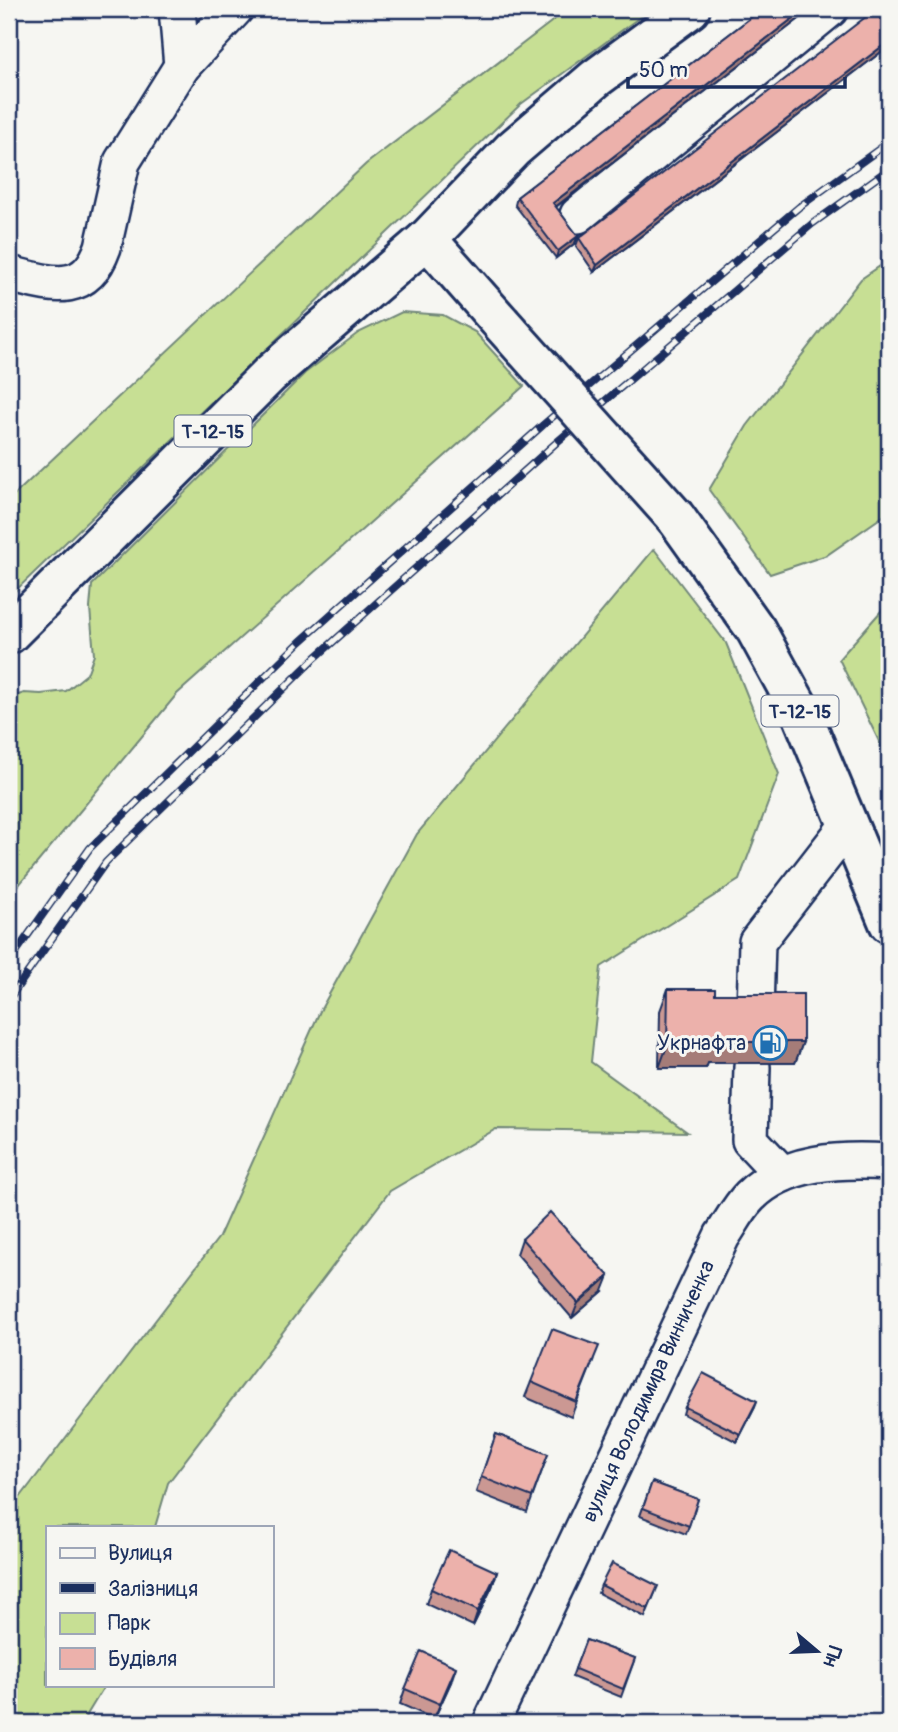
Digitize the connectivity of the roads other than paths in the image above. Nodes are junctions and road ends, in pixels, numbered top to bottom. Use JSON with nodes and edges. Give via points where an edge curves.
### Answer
{"nodes":[{"id":1,"x":177,"y":9,"type":"edge"},
{"id":2,"x":235,"y":9,"type":"edge"},
{"id":3,"x":690,"y":9,"type":"edge"},
{"id":4,"x":830,"y":9,"type":"edge"},
{"id":5,"x":182,"y":66,"type":"junction"},
{"id":6,"x":578,"y":215,"type":"dead end"},
{"id":7,"x":427,"y":239,"type":"junction"},
{"id":8,"x":9,"y":274,"type":"edge"},
{"id":9,"x":9,"y":634,"type":"edge"},
{"id":10,"x":848,"y":825,"type":"junction"},
{"id":11,"x":889,"y":923,"type":"edge"},
{"id":12,"x":755,"y":1011,"type":"edge"},
{"id":13,"x":752,"y":1067,"type":"dead end"},
{"id":14,"x":889,"y":1162,"type":"edge"},
{"id":15,"x":782,"y":1174,"type":"junction"},
{"id":16,"x":491,"y":1723,"type":"edge"}],
"edges":[{"from":1,"to":5,"type":"street"},
{"from":2,"to":5,"type":"street"},
{"from":3,"to":7,"type":"main road","via":[[596,78],[513,149]]},
{"from":4,"to":6,"type":"street"},
{"from":5,"to":8,"type":"street","via":[[122,162],[103,247],[90,271],[79,280],[53,285]]},
{"from":7,"to":9,"type":"main road","number":"Т-12-15","via":[[270,374]]},
{"from":7,"to":10,"type":"main road","number":"Т-12-15","bridge":true,"via":[[676,517],[756,630],[802,714]]},
{"from":10,"to":11,"type":"main road","number":"Т-12-15"},
{"from":10,"to":12,"type":"street","via":[[757,942]]},
{"from":13,"to":15,"type":"street","via":[[750,1140]]},
{"from":14,"to":15,"type":"street","name":"вулиця Володимира Винниченка","via":[[809,1164]]},
{"from":15,"to":16,"type":"street","name":"вулиця Володимира Винниченка","via":[[751,1195],[722,1236]]}]}
